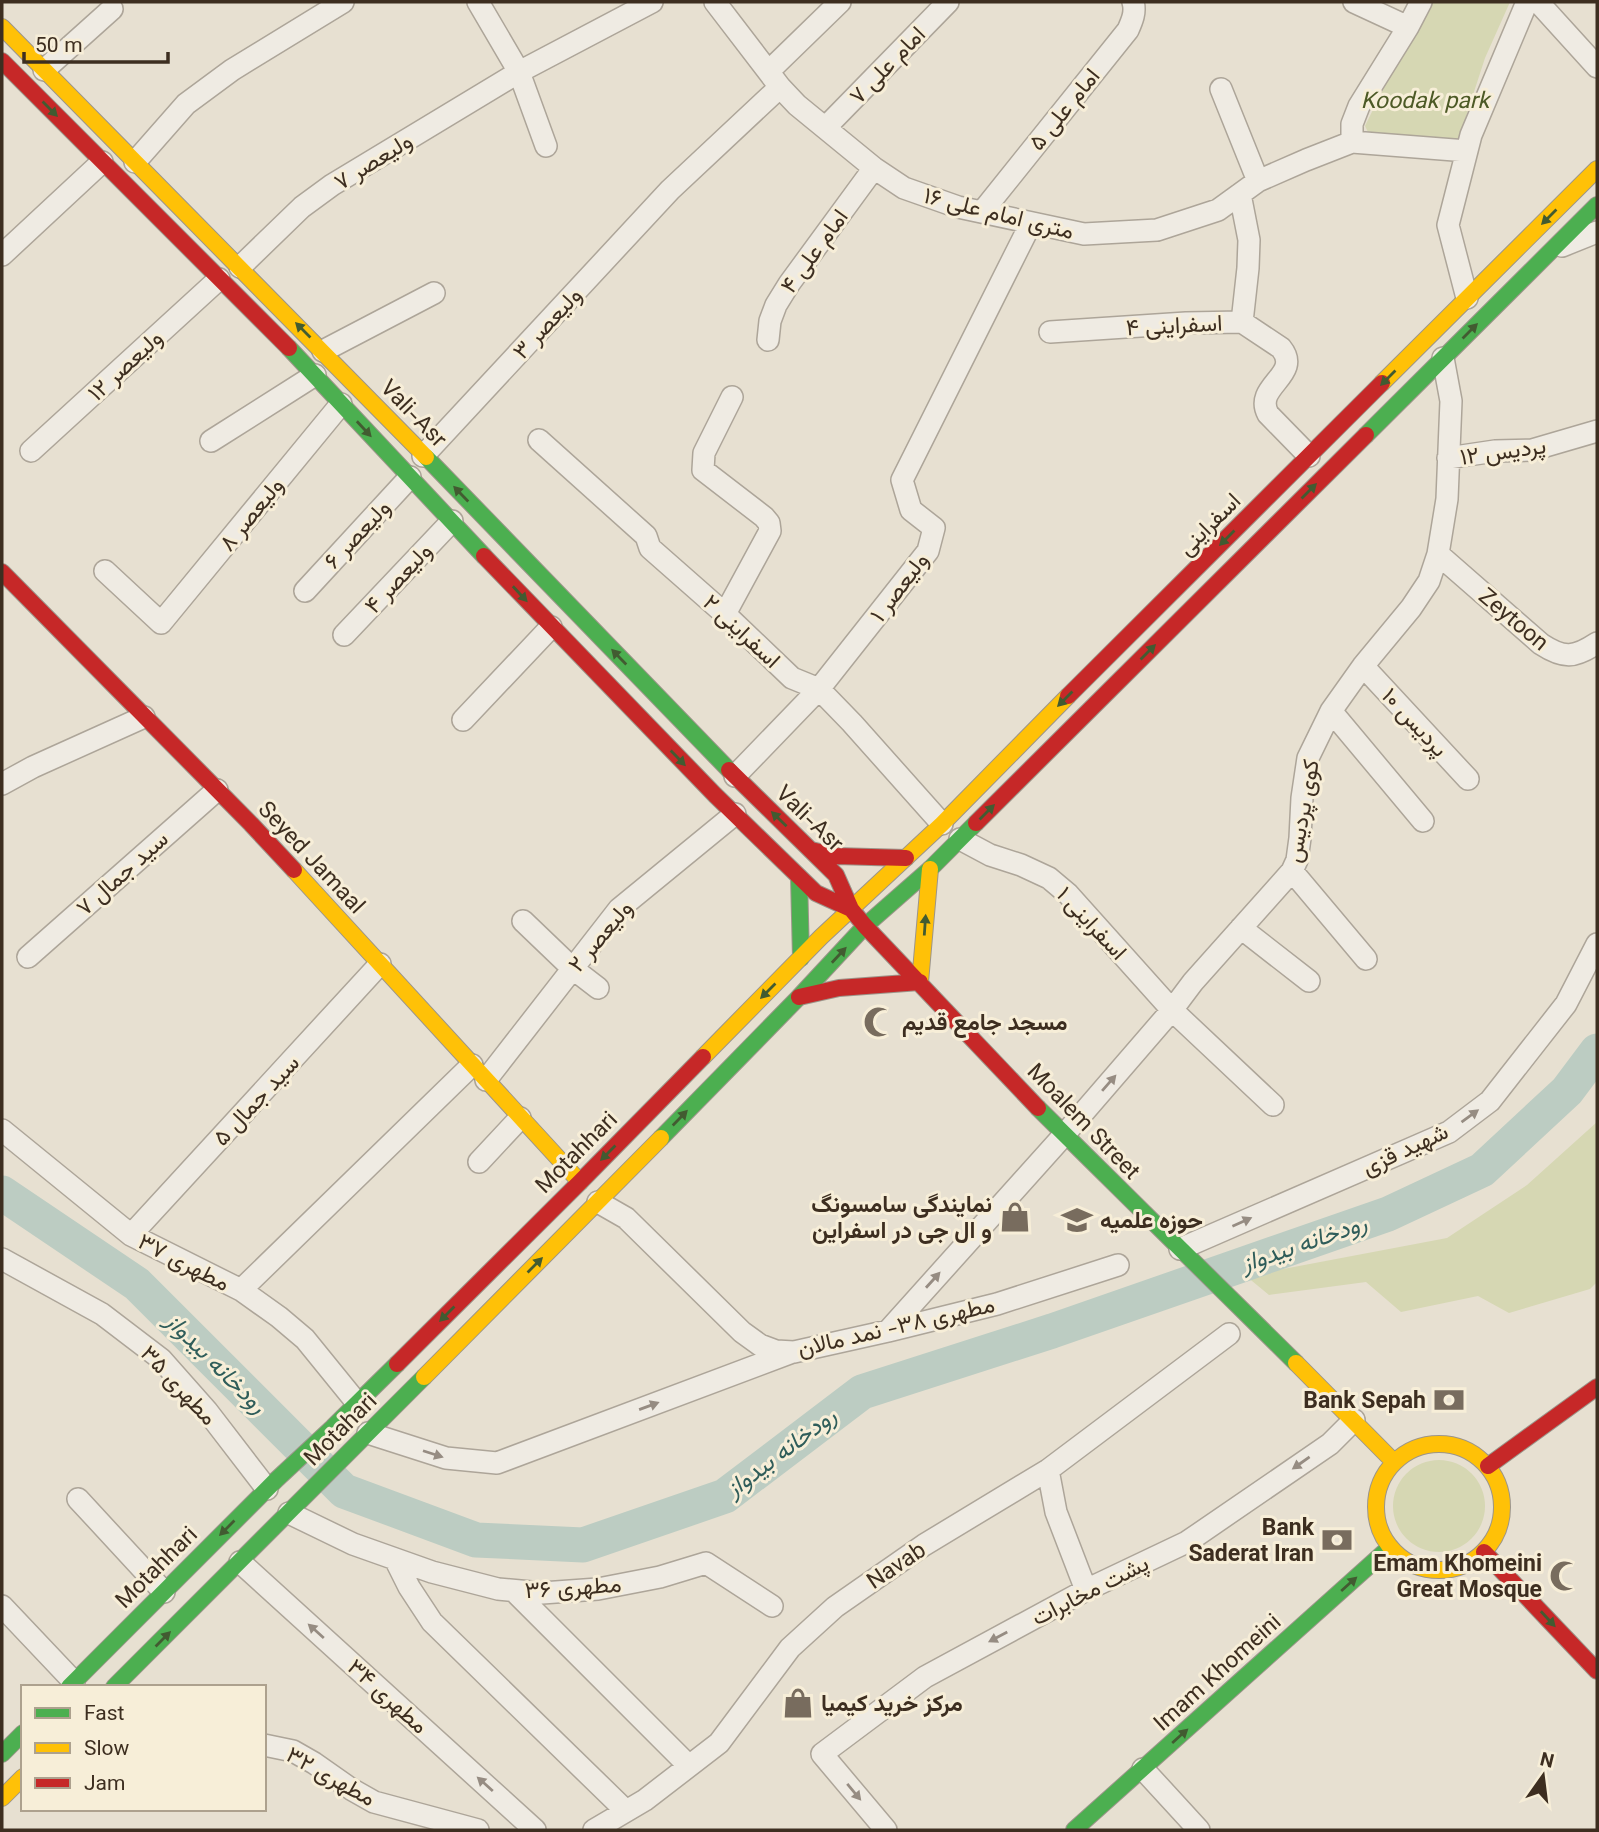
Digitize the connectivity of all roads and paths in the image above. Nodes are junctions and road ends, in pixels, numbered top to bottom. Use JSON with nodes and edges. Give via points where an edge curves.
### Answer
{"nodes":[{"id":1,"x":343,"y":2,"type":"edge"},
{"id":2,"x":478,"y":2,"type":"edge"},
{"id":3,"x":652,"y":2,"type":"edge"},
{"id":4,"x":715,"y":2,"type":"edge"},
{"id":5,"x":840,"y":2,"type":"edge"},
{"id":6,"x":948,"y":2,"type":"edge"},
{"id":7,"x":1133,"y":2,"type":"edge"},
{"id":8,"x":1354,"y":2,"type":"edge"},
{"id":9,"x":1421,"y":2,"type":"edge"},
{"id":10,"x":1527,"y":2,"type":"edge"},
{"id":11,"x":1538,"y":2,"type":"edge"},
{"id":12,"x":112,"y":9,"type":"dead end"},
{"id":13,"x":2,"y":27,"type":"edge"},
{"id":14,"x":1408,"y":27,"type":"junction"},
{"id":15,"x":2,"y":61,"type":"edge"},
{"id":16,"x":1597,"y":66,"type":"edge"},
{"id":17,"x":44,"y":70,"type":"junction"},
{"id":18,"x":519,"y":72,"type":"junction"},
{"id":19,"x":774,"y":79,"type":"junction"},
{"id":20,"x":1221,"y":89,"type":"dead end"},
{"id":21,"x":825,"y":128,"type":"junction"},
{"id":22,"x":1352,"y":142,"type":"junction"},
{"id":23,"x":546,"y":146,"type":"dead end"},
{"id":24,"x":1467,"y":151,"type":"junction"},
{"id":25,"x":103,"y":162,"type":"junction"},
{"id":26,"x":135,"y":162,"type":"junction"},
{"id":27,"x":874,"y":168,"type":"junction"},
{"id":28,"x":1597,"y":169,"type":"edge"},
{"id":29,"x":1258,"y":181,"type":"junction"},
{"id":30,"x":1240,"y":194,"type":"junction"},
{"id":31,"x":1597,"y":205,"type":"edge"},
{"id":32,"x":982,"y":212,"type":"junction"},
{"id":33,"x":1031,"y":223,"type":"junction"},
{"id":34,"x":1597,"y":232,"type":"edge"},
{"id":35,"x":1550,"y":251,"type":"junction"},
{"id":36,"x":2,"y":255,"type":"edge"},
{"id":37,"x":240,"y":267,"type":"junction"},
{"id":38,"x":219,"y":279,"type":"junction"},
{"id":39,"x":434,"y":293,"type":"dead end"},
{"id":40,"x":1467,"y":298,"type":"junction"},
{"id":41,"x":1242,"y":322,"type":"junction"},
{"id":42,"x":1051,"y":332,"type":"dead end"},
{"id":43,"x":768,"y":340,"type":"dead end"},
{"id":44,"x":323,"y":351,"type":"junction"},
{"id":45,"x":1443,"y":358,"type":"junction"},
{"id":46,"x":311,"y":370,"type":"junction"},
{"id":47,"x":732,"y":397,"type":"dead end"},
{"id":48,"x":341,"y":404,"type":"junction"},
{"id":49,"x":1597,"y":431,"type":"edge"},
{"id":50,"x":539,"y":440,"type":"dead end"},
{"id":51,"x":211,"y":441,"type":"dead end"},
{"id":52,"x":31,"y":451,"type":"dead end"},
{"id":53,"x":423,"y":456,"type":"junction"},
{"id":54,"x":1309,"y":456,"type":"junction"},
{"id":55,"x":1448,"y":458,"type":"junction"},
{"id":56,"x":410,"y":477,"type":"junction"},
{"id":57,"x":452,"y":521,"type":"junction"},
{"id":58,"x":1438,"y":554,"type":"junction"},
{"id":59,"x":105,"y":571,"type":"dead end"},
{"id":60,"x":2,"y":572,"type":"edge"},
{"id":61,"x":305,"y":591,"type":"dead end"},
{"id":62,"x":725,"y":614,"type":"junction"},
{"id":63,"x":551,"y":627,"type":"junction"},
{"id":64,"x":344,"y":635,"type":"dead end"},
{"id":65,"x":1597,"y":643,"type":"edge"},
{"id":66,"x":1363,"y":666,"type":"junction"},
{"id":67,"x":819,"y":689,"type":"junction"},
{"id":68,"x":1331,"y":711,"type":"junction"},
{"id":69,"x":144,"y":717,"type":"junction"},
{"id":70,"x":463,"y":720,"type":"dead end"},
{"id":71,"x":1025,"y":739,"type":"junction"},
{"id":72,"x":1043,"y":756,"type":"junction"},
{"id":73,"x":735,"y":776,"type":"junction"},
{"id":74,"x":1468,"y":779,"type":"dead end"},
{"id":75,"x":2,"y":784,"type":"edge"},
{"id":76,"x":216,"y":790,"type":"junction"},
{"id":77,"x":715,"y":795,"type":"junction"},
{"id":78,"x":735,"y":814,"type":"junction"},
{"id":79,"x":1423,"y":821,"type":"dead end"},
{"id":80,"x":942,"y":824,"type":"junction"},
{"id":81,"x":960,"y":839,"type":"junction"},
{"id":82,"x":811,"y":850,"type":"junction"},
{"id":83,"x":906,"y":858,"type":"junction"},
{"id":84,"x":930,"y":869,"type":"junction"},
{"id":85,"x":1292,"y":871,"type":"junction"},
{"id":86,"x":799,"y":877,"type":"junction"},
{"id":87,"x":851,"y":909,"type":"junction"},
{"id":88,"x":523,"y":922,"type":"dead end"},
{"id":89,"x":866,"y":926,"type":"junction"},
{"id":90,"x":1241,"y":928,"type":"junction"},
{"id":91,"x":1597,"y":944,"type":"edge"},
{"id":92,"x":28,"y":957,"type":"dead end"},
{"id":93,"x":801,"y":958,"type":"junction"},
{"id":94,"x":1366,"y":959,"type":"dead end"},
{"id":95,"x":380,"y":964,"type":"junction"},
{"id":96,"x":572,"y":968,"type":"junction"},
{"id":97,"x":1309,"y":981,"type":"dead end"},
{"id":98,"x":920,"y":982,"type":"junction"},
{"id":99,"x":598,"y":988,"type":"dead end"},
{"id":100,"x":799,"y":996,"type":"junction"},
{"id":101,"x":1172,"y":1010,"type":"junction"},
{"id":102,"x":479,"y":1072,"type":"junction"},
{"id":103,"x":1273,"y":1105,"type":"dead end"},
{"id":104,"x":520,"y":1118,"type":"junction"},
{"id":105,"x":2,"y":1130,"type":"edge"},
{"id":106,"x":1064,"y":1135,"type":"junction"},
{"id":107,"x":479,"y":1162,"type":"dead end"},
{"id":108,"x":580,"y":1182,"type":"junction"},
{"id":109,"x":598,"y":1202,"type":"junction"},
{"id":110,"x":131,"y":1235,"type":"junction"},
{"id":111,"x":1180,"y":1249,"type":"junction"},
{"id":112,"x":2,"y":1259,"type":"edge"},
{"id":113,"x":1118,"y":1265,"type":"dead end"},
{"id":114,"x":241,"y":1290,"type":"junction"},
{"id":115,"x":888,"y":1331,"type":"junction"},
{"id":116,"x":1229,"y":1334,"type":"dead end"},
{"id":117,"x":794,"y":1352,"type":"junction"},
{"id":118,"x":1597,"y":1387,"type":"edge"},
{"id":119,"x":357,"y":1403,"type":"junction"},
{"id":120,"x":1354,"y":1420,"type":"junction"},
{"id":121,"x":333,"y":1427,"type":"joint"},
{"id":122,"x":368,"y":1433,"type":"junction"},
{"id":123,"x":302,"y":1455,"type":"junction"},
{"id":124,"x":1394,"y":1462,"type":"junction"},
{"id":125,"x":1488,"y":1466,"type":"junction"},
{"id":126,"x":1048,"y":1470,"type":"junction"},
{"id":127,"x":323,"y":1478,"type":"junction"},
{"id":128,"x":271,"y":1484,"type":"junction"},
{"id":129,"x":78,"y":1499,"type":"dead end"},
{"id":130,"x":293,"y":1508,"type":"junction"},
{"id":131,"x":1390,"y":1547,"type":"junction"},
{"id":132,"x":1484,"y":1552,"type":"junction"},
{"id":133,"x":395,"y":1559,"type":"junction"},
{"id":134,"x":240,"y":1562,"type":"junction"},
{"id":135,"x":1086,"y":1590,"type":"junction"},
{"id":136,"x":514,"y":1591,"type":"junction"},
{"id":137,"x":164,"y":1592,"type":"junction"},
{"id":138,"x":772,"y":1605,"type":"dead end"},
{"id":139,"x":2,"y":1606,"type":"edge"},
{"id":140,"x":1597,"y":1671,"type":"edge"},
{"id":141,"x":71,"y":1684,"type":"edge"},
{"id":142,"x":116,"y":1685,"type":"edge"},
{"id":143,"x":21,"y":1735,"type":"edge"},
{"id":144,"x":266,"y":1745,"type":"edge"},
{"id":145,"x":2,"y":1751,"type":"edge"},
{"id":146,"x":689,"y":1766,"type":"junction"},
{"id":147,"x":1143,"y":1769,"type":"junction"},
{"id":148,"x":21,"y":1779,"type":"edge"},
{"id":149,"x":2,"y":1798,"type":"edge"},
{"id":150,"x":626,"y":1811,"type":"junction"},
{"id":151,"x":478,"y":1830,"type":"edge"},
{"id":152,"x":535,"y":1830,"type":"edge"},
{"id":153,"x":594,"y":1830,"type":"edge"},
{"id":154,"x":886,"y":1830,"type":"edge"},
{"id":155,"x":1074,"y":1830,"type":"edge"},
{"id":156,"x":1199,"y":1830,"type":"edge"}],
"edges":[{"from":1,"to":26,"type":"street","via":[[186,104]]},
{"from":2,"to":18,"type":"street"},
{"from":3,"to":18,"type":"street","name":"ولیعصر ۷"},
{"from":4,"to":19,"type":"street","name":"۱۶ متری امام علی"},
{"from":5,"to":19,"type":"street","name":"ولیعصر ۳"},
{"from":6,"to":21,"type":"street","name":"امام علی ۷"},
{"from":7,"to":32,"type":"street","name":"امام علی ۵","via":[[1128,30]]},
{"from":8,"to":14,"type":"street"},
{"from":9,"to":14,"type":"street"},
{"from":10,"to":24,"type":"street"},
{"from":11,"to":16,"type":"street"},
{"from":12,"to":17,"type":"street"},
{"from":13,"to":17,"type":"main road","name":"Vali-Asr"},
{"from":14,"to":22,"type":"street","via":[[1360,106],[1352,124]]},
{"from":15,"to":25,"type":"main road","name":"Vali-Asr","one_way":true},
{"from":17,"to":26,"type":"main road","name":"Vali-Asr"},
{"from":18,"to":23,"type":"street"},
{"from":18,"to":37,"type":"street","name":"ولیعصر ۷","via":[[332,186],[302,207]]},
{"from":19,"to":21,"type":"street","name":"۱۶ متری امام علی"},
{"from":19,"to":53,"type":"street","name":"ولیعصر ۳"},
{"from":20,"to":29,"type":"street"},
{"from":21,"to":27,"type":"street","name":"۱۶ متری امام علی"},
{"from":22,"to":24,"type":"street","name":"۱۶ متری امام علی"},
{"from":22,"to":29,"type":"street","name":"۱۶ متری امام علی"},
{"from":24,"to":40,"type":"street","via":[[1448,225]]},
{"from":25,"to":36,"type":"street"},
{"from":25,"to":38,"type":"main road","name":"Vali-Asr"},
{"from":26,"to":37,"type":"main road","name":"Vali-Asr"},
{"from":27,"to":32,"type":"street","name":"۱۶ متری امام علی","via":[[904,188]]},
{"from":27,"to":43,"type":"street","name":"امام علی ۴","via":[[789,284],[770,321]]},
{"from":28,"to":40,"type":"main road","name":"اسفراینی","one_way":true},
{"from":29,"to":30,"type":"street","name":"۱۶ متری امام علی"},
{"from":30,"to":33,"type":"street","name":"۱۶ متری امام علی","via":[[1218,210],[1157,230],[1084,234]]},
{"from":30,"to":41,"type":"street","via":[[1249,240]]},
{"from":31,"to":35,"type":"main road","name":"اسفراینی"},
{"from":32,"to":33,"type":"street","name":"۱۶ متری امام علی"},
{"from":33,"to":67,"type":"street","name":"ولیعصر ۱","via":[[902,480],[911,510],[934,528],[928,551]]},
{"from":34,"to":35,"type":"street"},
{"from":45,"to":35,"type":"main road","name":"اسفراینی","one_way":true},
{"from":44,"to":37,"type":"main road","name":"Vali-Asr","one_way":true},
{"from":38,"to":46,"type":"main road","name":"Vali-Asr"},
{"from":38,"to":52,"type":"street","name":"ولیعصر ۱۲"},
{"from":39,"to":44,"type":"street"},
{"from":40,"to":54,"type":"main road","name":"اسفراینی","one_way":true},
{"from":41,"to":42,"type":"street","name":"اسفراینی ۴"},
{"from":41,"to":54,"type":"street","name":"اسفراینی ۴","via":[[1285,354],[1286,367],[1264,407]]},
{"from":44,"to":46,"type":"main road"},
{"from":44,"to":53,"type":"main road","name":"Vali-Asr"},
{"from":45,"to":55,"type":"street","name":"کوی پردیس","via":[[1451,401]]},
{"from":72,"to":45,"type":"main road","name":"اسفراینی","one_way":true},
{"from":46,"to":48,"type":"main road","name":"Vali-Asr"},
{"from":46,"to":51,"type":"street"},
{"from":47,"to":62,"type":"street","via":[[704,453],[703,470],[764,517],[770,531]]},
{"from":48,"to":56,"type":"main road","name":"Vali-Asr","one_way":true},
{"from":48,"to":59,"type":"street","name":"ولیعصر ۸","via":[[161,624]]},
{"from":49,"to":55,"type":"street","name":"پردیس ۱۲","via":[[1532,450]]},
{"from":50,"to":62,"type":"street","name":"اسفراینی ۲"},
{"from":73,"to":53,"type":"main road","name":"Vali-Asr","one_way":true},
{"from":54,"to":71,"type":"main road","name":"اسفراینی","one_way":true},
{"from":55,"to":58,"type":"street","name":"کوی پردیس"},
{"from":56,"to":57,"type":"main road","name":"Vali-Asr"},
{"from":56,"to":61,"type":"street","name":"ولیعصر ۶"},
{"from":57,"to":63,"type":"main road","name":"Vali-Asr","one_way":true},
{"from":57,"to":64,"type":"street","name":"ولیعصر ۴"},
{"from":58,"to":65,"type":"street","name":"Zeytoon","via":[[1554,653],[1574,655]]},
{"from":58,"to":66,"type":"street","name":"کوی پردیس","via":[[1429,581],[1412,608]]},
{"from":60,"to":69,"type":"main road","name":"Seyed Jamaal"},
{"from":62,"to":67,"type":"street","name":"اسفراینی ۲","via":[[792,678]]},
{"from":63,"to":70,"type":"street"},
{"from":63,"to":77,"type":"main road","name":"Vali-Asr","one_way":true},
{"from":66,"to":68,"type":"street","name":"کوی پردیس"},
{"from":66,"to":74,"type":"street","name":"پردیس ۱۰"},
{"from":67,"to":73,"type":"street","name":"ولیعصر ۱"},
{"from":67,"to":80,"type":"street","name":"اسفراینی ۲"},
{"from":68,"to":79,"type":"street"},
{"from":68,"to":85,"type":"street","name":"کوی پردیس","via":[[1308,758]]},
{"from":69,"to":75,"type":"street"},
{"from":69,"to":76,"type":"main road","name":"Seyed Jamaal"},
{"from":71,"to":72,"type":"main road","via":[[1025,752]]},
{"from":71,"to":80,"type":"main road","name":"اسفراینی"},
{"from":81,"to":72,"type":"main road","name":"اسفراینی","one_way":true},
{"from":73,"to":77,"type":"main road"},
{"from":82,"to":73,"type":"main road","name":"Vali-Asr","one_way":true},
{"from":76,"to":92,"type":"street","name":"سید جمال ۷"},
{"from":76,"to":95,"type":"main road","name":"Seyed Jamaal"},
{"from":77,"to":78,"type":"main road","name":"Vali-Asr"},
{"from":78,"to":86,"type":"main road","name":"Vali-Asr"},
{"from":78,"to":96,"type":"street","name":"ولیعصر ۲","via":[[619,909]]},
{"from":80,"to":83,"type":"main road","name":"اسفراینی"},
{"from":81,"to":84,"type":"main road","name":"اسفراینی"},
{"from":81,"to":101,"type":"street","name":"اسفراینی ۱","via":[[1049,878]]},
{"from":82,"to":83,"type":"main road","via":[[836,856]]},
{"from":82,"to":87,"type":"main road","name":"Vali-Asr","via":[[836,875]]},
{"from":83,"to":87,"type":"main road","name":"اسفراینی"},
{"from":84,"to":89,"type":"main road","name":"اسفراینی"},
{"from":98,"to":84,"type":"main road","one_way":true},
{"from":85,"to":90,"type":"street","name":"کوی پردیس"},
{"from":85,"to":94,"type":"street"},
{"from":86,"to":87,"type":"main road","name":"Vali-Asr","via":[[816,893]]},
{"from":86,"to":93,"type":"main road"},
{"from":87,"to":89,"type":"main road","name":"Moalem Street"},
{"from":87,"to":93,"type":"main road","name":"Motahhari"},
{"from":88,"to":96,"type":"street"},
{"from":89,"to":98,"type":"main road","name":"Moalem Street"},
{"from":100,"to":89,"type":"main road","one_way":true},
{"from":90,"to":97,"type":"street"},
{"from":90,"to":101,"type":"street","name":"کوی پردیس"},
{"from":111,"to":91,"type":"street","name":"شهید قزی","one_way":true,"via":[[1449,1132],[1490,1101],[1566,1004]]},
{"from":93,"to":108,"type":"main road","name":"Motahhari","one_way":true},
{"from":95,"to":102,"type":"main road","name":"Seyed Jamaal"},
{"from":95,"to":110,"type":"street","name":"سید جمال ۵"},
{"from":96,"to":99,"type":"street"},
{"from":96,"to":102,"type":"street","name":"ولیعصر ۲"},
{"from":98,"to":100,"type":"main road"},
{"from":98,"to":106,"type":"main road","name":"Moalem Street"},
{"from":109,"to":100,"type":"main road","one_way":true},
{"from":101,"to":103,"type":"street","name":"اسفراینی ۱"},
{"from":106,"to":101,"type":"street","name":"کوی پردیس","one_way":true},
{"from":102,"to":104,"type":"main road","name":"Seyed Jamaal"},
{"from":102,"to":114,"type":"street","name":"ولیعصر ۲"},
{"from":104,"to":107,"type":"street"},
{"from":104,"to":108,"type":"main road","name":"Seyed Jamaal"},
{"from":105,"to":110,"type":"street","name":"مطهری ۳۷"},
{"from":106,"to":111,"type":"main road","name":"Moalem Street"},
{"from":115,"to":106,"type":"street","name":"کوی پردیس","one_way":true},
{"from":108,"to":119,"type":"main road","name":"Motahhari","one_way":true},
{"from":109,"to":117,"type":"street","name":"مطهری ۳۸- نمد مالان","via":[[626,1218],[742,1332],[760,1345]]},
{"from":122,"to":109,"type":"main road","name":"Motahari","one_way":true},
{"from":110,"to":114,"type":"street","name":"مطهری ۳۷"},
{"from":111,"to":120,"type":"main road","name":"Moalem Street"},
{"from":112,"to":128,"type":"street","name":"مطهری ۳۵","via":[[102,1314],[161,1359]]},
{"from":113,"to":115,"type":"street","name":"مطهری ۳۸- نمد مالان","via":[[997,1304]]},
{"from":114,"to":119,"type":"street","name":"مطهری ۳۷","via":[[305,1339]]},
{"from":115,"to":117,"type":"street","name":"مطهری ۳۸- نمد مالان"},
{"from":116,"to":126,"type":"street","name":"Navab"},
{"from":122,"to":117,"type":"street","one_way":true,"via":[[446,1458],[497,1463]]},
{"from":118,"to":125,"type":"main road"},
{"from":119,"to":121,"type":"main road","name":"Motahhari"},
{"from":120,"to":124,"type":"main road","name":"Moalem Street"},
{"from":120,"to":135,"type":"street","name":"پشت مخابرات","one_way":true,"via":[[1330,1444],[1187,1542]]},
{"from":121,"to":123,"type":"main road","name":"Motahari"},
{"from":122,"to":127,"type":"main road","name":"Motahari"},
{"from":123,"to":127,"type":"main road"},
{"from":123,"to":128,"type":"main road","name":"Motahari"},
{"from":124,"to":125,"type":"main road","via":[[1431,1443],[1452,1444],[1472,1452]]},
{"from":124,"to":131,"type":"main road","via":[[1376,1494],[1380,1531]]},
{"from":125,"to":132,"type":"main road","via":[[1498,1482],[1502,1519]]},
{"from":126,"to":135,"type":"street","via":[[1056,1512]]},
{"from":126,"to":146,"type":"street","name":"Navab","via":[[924,1545],[835,1607],[790,1648],[719,1743]]},
{"from":127,"to":130,"type":"main road","name":"Motahari"},
{"from":128,"to":137,"type":"main road","name":"Motahhari","one_way":true},
{"from":129,"to":137,"type":"street"},
{"from":130,"to":133,"type":"street","name":"مطهری ۳۶","via":[[353,1544]]},
{"from":130,"to":134,"type":"main road","name":"Motahari"},
{"from":131,"to":132,"type":"main road","via":[[1406,1561],[1426,1569],[1447,1570]]},
{"from":147,"to":131,"type":"main road","name":"Imam Khomeini","one_way":true},
{"from":132,"to":140,"type":"main road","one_way":true},
{"from":133,"to":136,"type":"street","name":"مطهری ۳۶"},
{"from":133,"to":150,"type":"street","via":[[432,1622]]},
{"from":142,"to":134,"type":"main road","name":"Motahari","one_way":true},
{"from":152,"to":134,"type":"street","name":"مطهری ۳۴","one_way":true},
{"from":135,"to":154,"type":"street","name":"پشت مخابرات","one_way":true,"via":[[925,1677],[822,1754]]},
{"from":136,"to":138,"type":"street","name":"مطهری ۳۶","via":[[542,1594],[598,1588],[706,1563]]},
{"from":136,"to":146,"type":"street"},
{"from":137,"to":141,"type":"main road","name":"Motahhari"},
{"from":139,"to":141,"type":"street"},
{"from":143,"to":145,"type":"main road"},
{"from":144,"to":151,"type":"street","name":"مطهری ۳۲","via":[[293,1751],[374,1802]]},
{"from":146,"to":150,"type":"street","name":"Navab"},
{"from":147,"to":155,"type":"main road","name":"Imam Khomeini"},
{"from":147,"to":156,"type":"street"},
{"from":148,"to":149,"type":"main road"},
{"from":150,"to":153,"type":"street","name":"Navab"}]}
